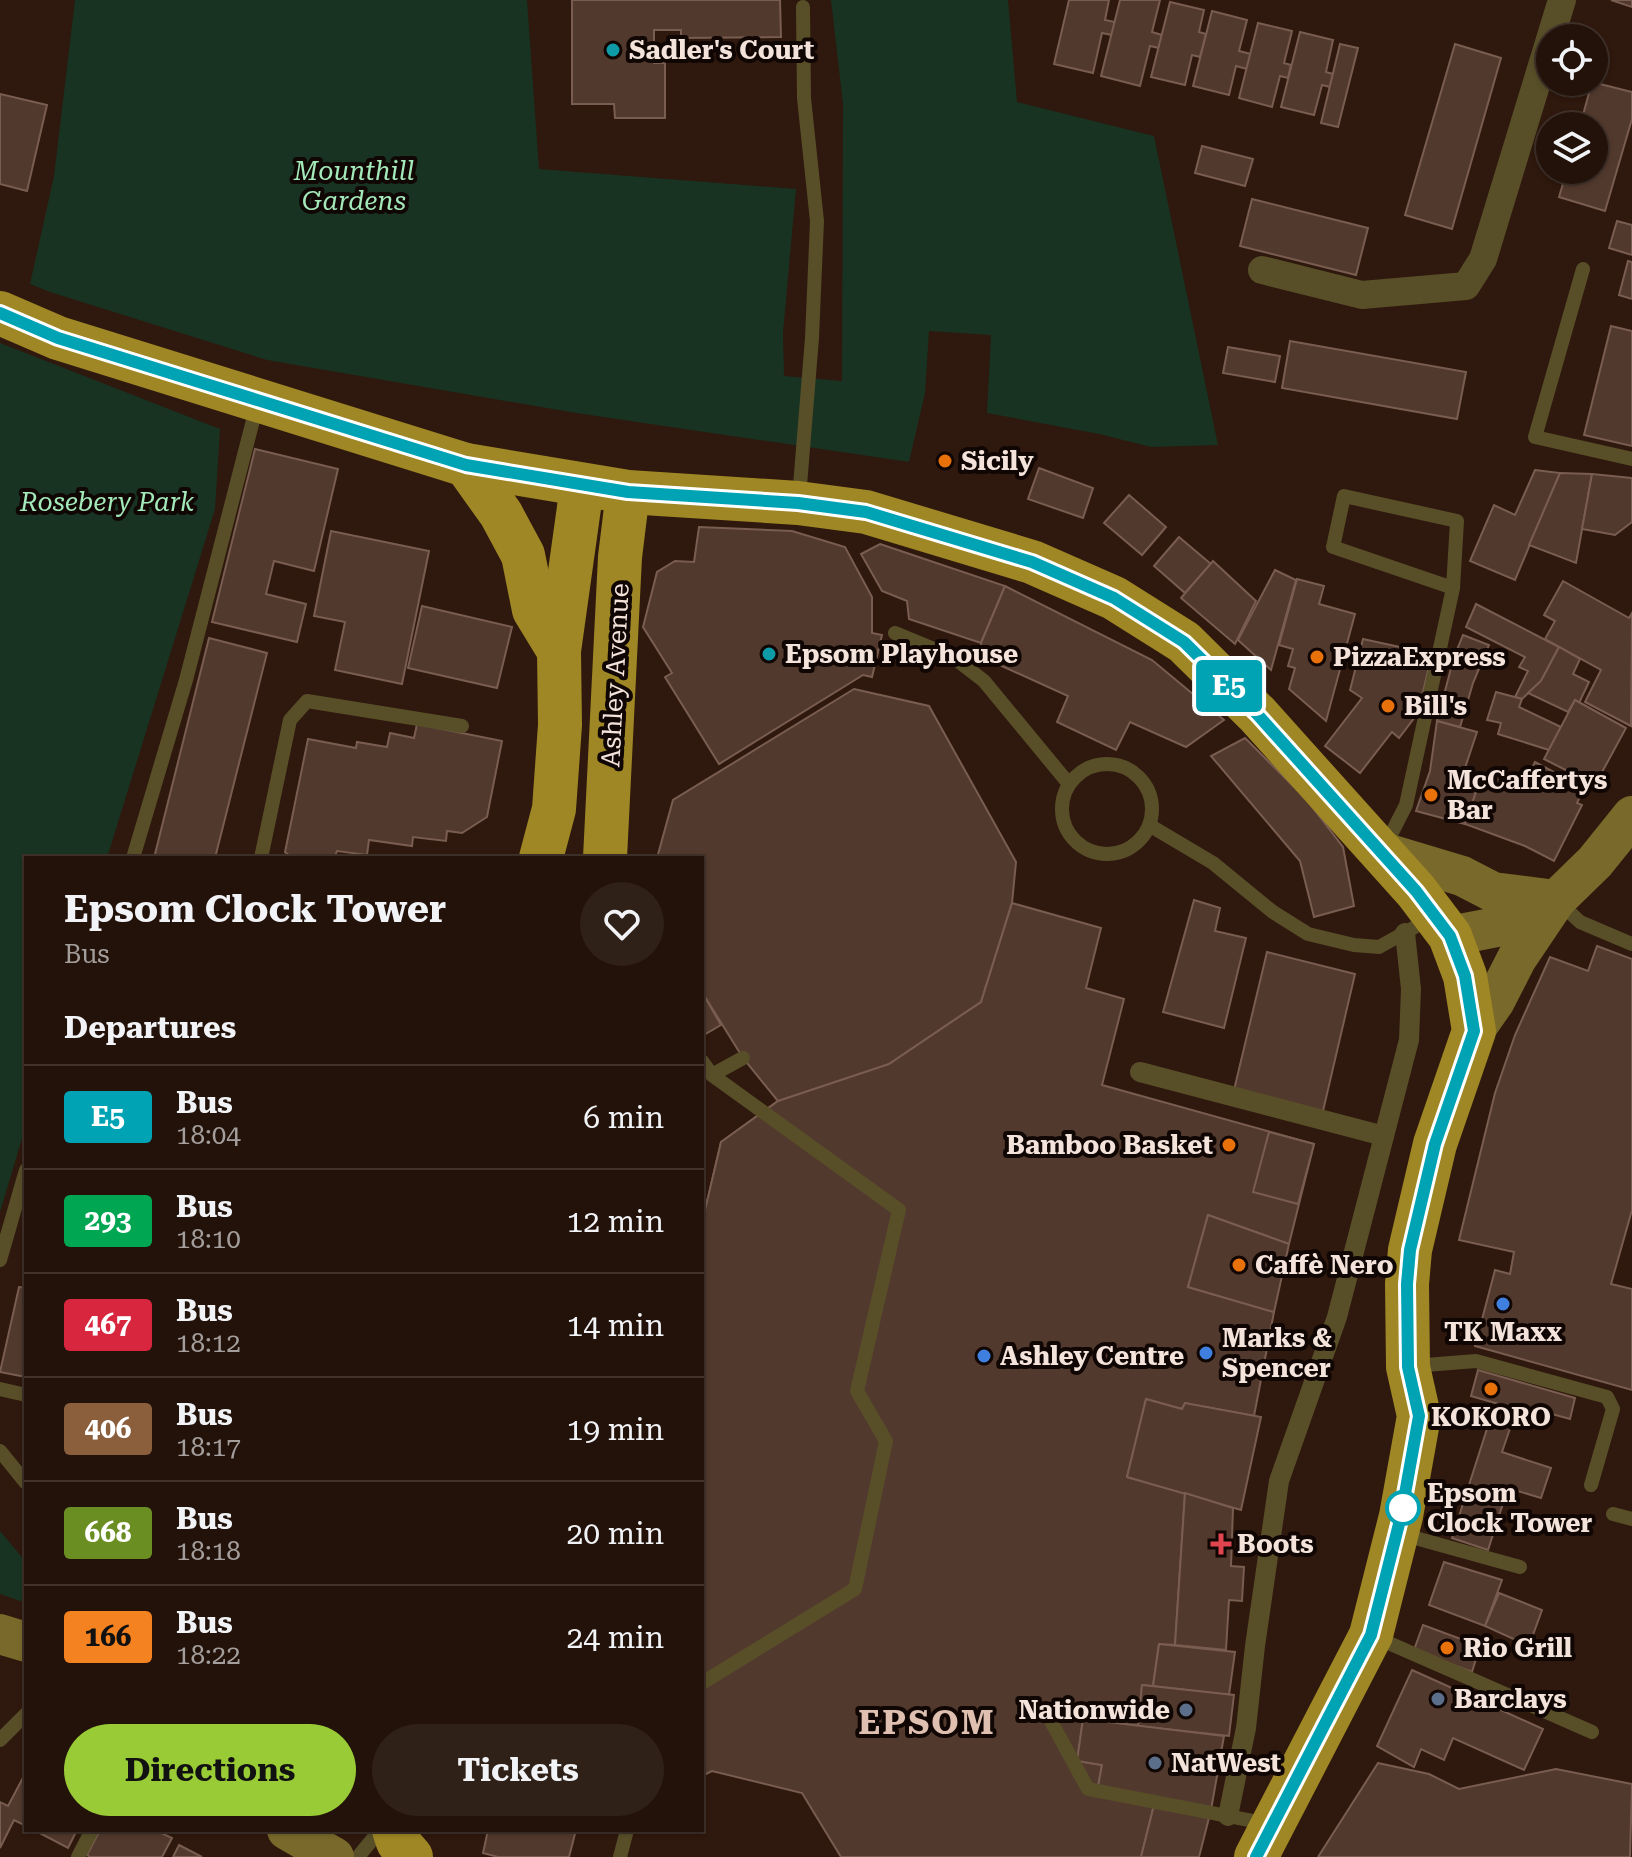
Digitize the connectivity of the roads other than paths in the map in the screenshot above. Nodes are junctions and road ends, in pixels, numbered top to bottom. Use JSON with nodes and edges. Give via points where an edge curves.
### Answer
{"nodes":[{"id":1,"x":1562,"y":0,"type":"edge"},
{"id":2,"x":803,"y":7,"type":"dead end"},
{"id":3,"x":1583,"y":269,"type":"dead end"},
{"id":4,"x":1262,"y":270,"type":"dead end"},
{"id":5,"x":0,"y":313,"type":"edge"},
{"id":6,"x":258,"y":401,"type":"junction"},
{"id":7,"x":1632,"y":459,"type":"edge"},
{"id":8,"x":466,"y":465,"type":"junction"},
{"id":9,"x":582,"y":486,"type":"junction"},
{"id":10,"x":628,"y":492,"type":"junction"},
{"id":11,"x":798,"y":503,"type":"junction"},
{"id":12,"x":1453,"y":588,"type":"junction"},
{"id":13,"x":895,"y":633,"type":"dead end"},
{"id":14,"x":559,"y":651,"type":"junction"},
{"id":15,"x":462,"y":726,"type":"dead end"},
{"id":16,"x":1069,"y":784,"type":"junction"},
{"id":17,"x":1632,"y":816,"type":"edge"},
{"id":18,"x":1149,"y":825,"type":"junction"},
{"id":19,"x":1382,"y":852,"type":"junction"},
{"id":20,"x":134,"y":856,"type":"edge"},
{"id":21,"x":261,"y":856,"type":"edge"},
{"id":22,"x":541,"y":856,"type":"edge"},
{"id":23,"x":605,"y":856,"type":"edge"},
{"id":24,"x":1550,"y":909,"type":"junction"},
{"id":25,"x":1430,"y":929,"type":"junction"},
{"id":26,"x":1632,"y":944,"type":"edge"},
{"id":27,"x":1474,"y":1031,"type":"junction"},
{"id":28,"x":743,"y":1058,"type":"dead end"},
{"id":29,"x":704,"y":1064,"type":"edge"},
{"id":30,"x":1140,"y":1072,"type":"dead end"},
{"id":31,"x":712,"y":1075,"type":"junction"},
{"id":32,"x":1384,"y":1136,"type":"junction"},
{"id":33,"x":24,"y":1177,"type":"edge"},
{"id":34,"x":0,"y":1260,"type":"edge"},
{"id":35,"x":1408,"y":1367,"type":"junction"},
{"id":36,"x":0,"y":1389,"type":"edge"},
{"id":37,"x":24,"y":1395,"type":"edge"},
{"id":38,"x":0,"y":1451,"type":"edge"},
{"id":39,"x":24,"y":1481,"type":"edge"},
{"id":40,"x":1591,"y":1485,"type":"dead end"},
{"id":41,"x":1613,"y":1514,"type":"dead end"},
{"id":42,"x":1632,"y":1519,"type":"edge"},
{"id":43,"x":1397,"y":1533,"type":"junction"},
{"id":44,"x":1520,"y":1567,"type":"dead end"},
{"id":45,"x":0,"y":1634,"type":"edge"},
{"id":46,"x":1371,"y":1635,"type":"junction"},
{"id":47,"x":24,"y":1641,"type":"edge"},
{"id":48,"x":704,"y":1682,"type":"edge"},
{"id":49,"x":24,"y":1716,"type":"edge"},
{"id":50,"x":1052,"y":1723,"type":"dead end"},
{"id":51,"x":1592,"y":1732,"type":"dead end"},
{"id":52,"x":0,"y":1740,"type":"edge"},
{"id":53,"x":1228,"y":1816,"type":"junction"},
{"id":54,"x":91,"y":1832,"type":"edge"},
{"id":55,"x":290,"y":1832,"type":"edge"},
{"id":56,"x":378,"y":1832,"type":"edge"},
{"id":57,"x":395,"y":1832,"type":"edge"},
{"id":58,"x":626,"y":1832,"type":"edge"},
{"id":59,"x":1265,"y":1841,"type":"edge"},
{"id":60,"x":78,"y":1857,"type":"edge"},
{"id":61,"x":334,"y":1857,"type":"edge"},
{"id":62,"x":358,"y":1857,"type":"edge"},
{"id":63,"x":411,"y":1857,"type":"edge"},
{"id":64,"x":620,"y":1857,"type":"edge"}],
"edges":[{"from":1,"to":4,"type":"street","via":[[1483,259],[1466,286],[1362,295]]},
{"from":2,"to":11,"type":"lane","via":[[804,98],[817,221]]},
{"from":3,"to":7,"type":"lane","via":[[1535,437]]},
{"from":5,"to":6,"type":"highway","via":[[58,338]]},
{"from":6,"to":8,"type":"highway"},
{"from":6,"to":20,"type":"lane","via":[[186,680]]},
{"from":8,"to":9,"type":"highway"},
{"from":8,"to":14,"type":"highway","via":[[523,555],[534,610]]},
{"from":9,"to":10,"type":"highway"},
{"from":9,"to":14,"type":"highway","name":"Ashley Avenue"},
{"from":10,"to":11,"type":"highway"},
{"from":10,"to":23,"type":"highway","name":"Ashley Avenue"},
{"from":11,"to":19,"type":"highway","via":[[866,512],[1032,562],[1114,598],[1184,642]]},
{"from":12,"to":12,"type":"lane","via":[[1333,547],[1344,496],[1457,521]]},
{"from":12,"to":19,"type":"lane","via":[[1406,805]]},
{"from":13,"to":16,"type":"lane","via":[[953,657],[984,681]]},
{"from":14,"to":22,"type":"highway","name":"Ashley Avenue","via":[[555,795]]},
{"from":15,"to":21,"type":"lane","via":[[307,701],[290,720]]},
{"from":16,"to":18,"type":"lane","via":[[1091,767],[1105,764],[1132,772],[1149,795]]},
{"from":16,"to":18,"type":"lane","via":[[1063,797],[1065,826],[1084,848],[1112,854],[1126,850]]},
{"from":17,"to":24,"type":"main road"},
{"from":18,"to":25,"type":"lane","via":[[1213,863],[1308,934],[1379,947]]},
{"from":19,"to":24,"type":"main road"},
{"from":19,"to":25,"type":"highway"},
{"from":24,"to":25,"type":"main road"},
{"from":24,"to":26,"type":"lane"},
{"from":24,"to":27,"type":"main road"},
{"from":25,"to":27,"type":"highway","via":[[1465,976]]},
{"from":25,"to":32,"type":"street","via":[[1411,989],[1409,1040]]},
{"from":27,"to":35,"type":"highway","via":[[1435,1144],[1410,1250]]},
{"from":28,"to":31,"type":"lane"},
{"from":29,"to":31,"type":"lane"},
{"from":30,"to":32,"type":"street"},
{"from":31,"to":48,"type":"lane","via":[[899,1210],[857,1391],[886,1441],[855,1589]]},
{"from":32,"to":53,"type":"street","via":[[1337,1317],[1279,1481],[1246,1728]]},
{"from":33,"to":34,"type":"lane"},
{"from":35,"to":40,"type":"lane","via":[[1476,1361],[1607,1397],[1613,1409]]},
{"from":35,"to":43,"type":"highway","via":[[1419,1416]]},
{"from":36,"to":37,"type":"lane"},
{"from":38,"to":39,"type":"lane"},
{"from":41,"to":42,"type":"lane"},
{"from":43,"to":44,"type":"lane"},
{"from":43,"to":46,"type":"highway"},
{"from":45,"to":47,"type":"main road"},
{"from":46,"to":51,"type":"lane"},
{"from":46,"to":59,"type":"highway"},
{"from":49,"to":52,"type":"lane"},
{"from":50,"to":53,"type":"lane","via":[[1088,1789]]},
{"from":53,"to":59,"type":"lane"},
{"from":54,"to":60,"type":"lane"},
{"from":55,"to":61,"type":"main road"},
{"from":56,"to":62,"type":"lane"},
{"from":57,"to":63,"type":"highway"},
{"from":58,"to":64,"type":"lane"}]}
